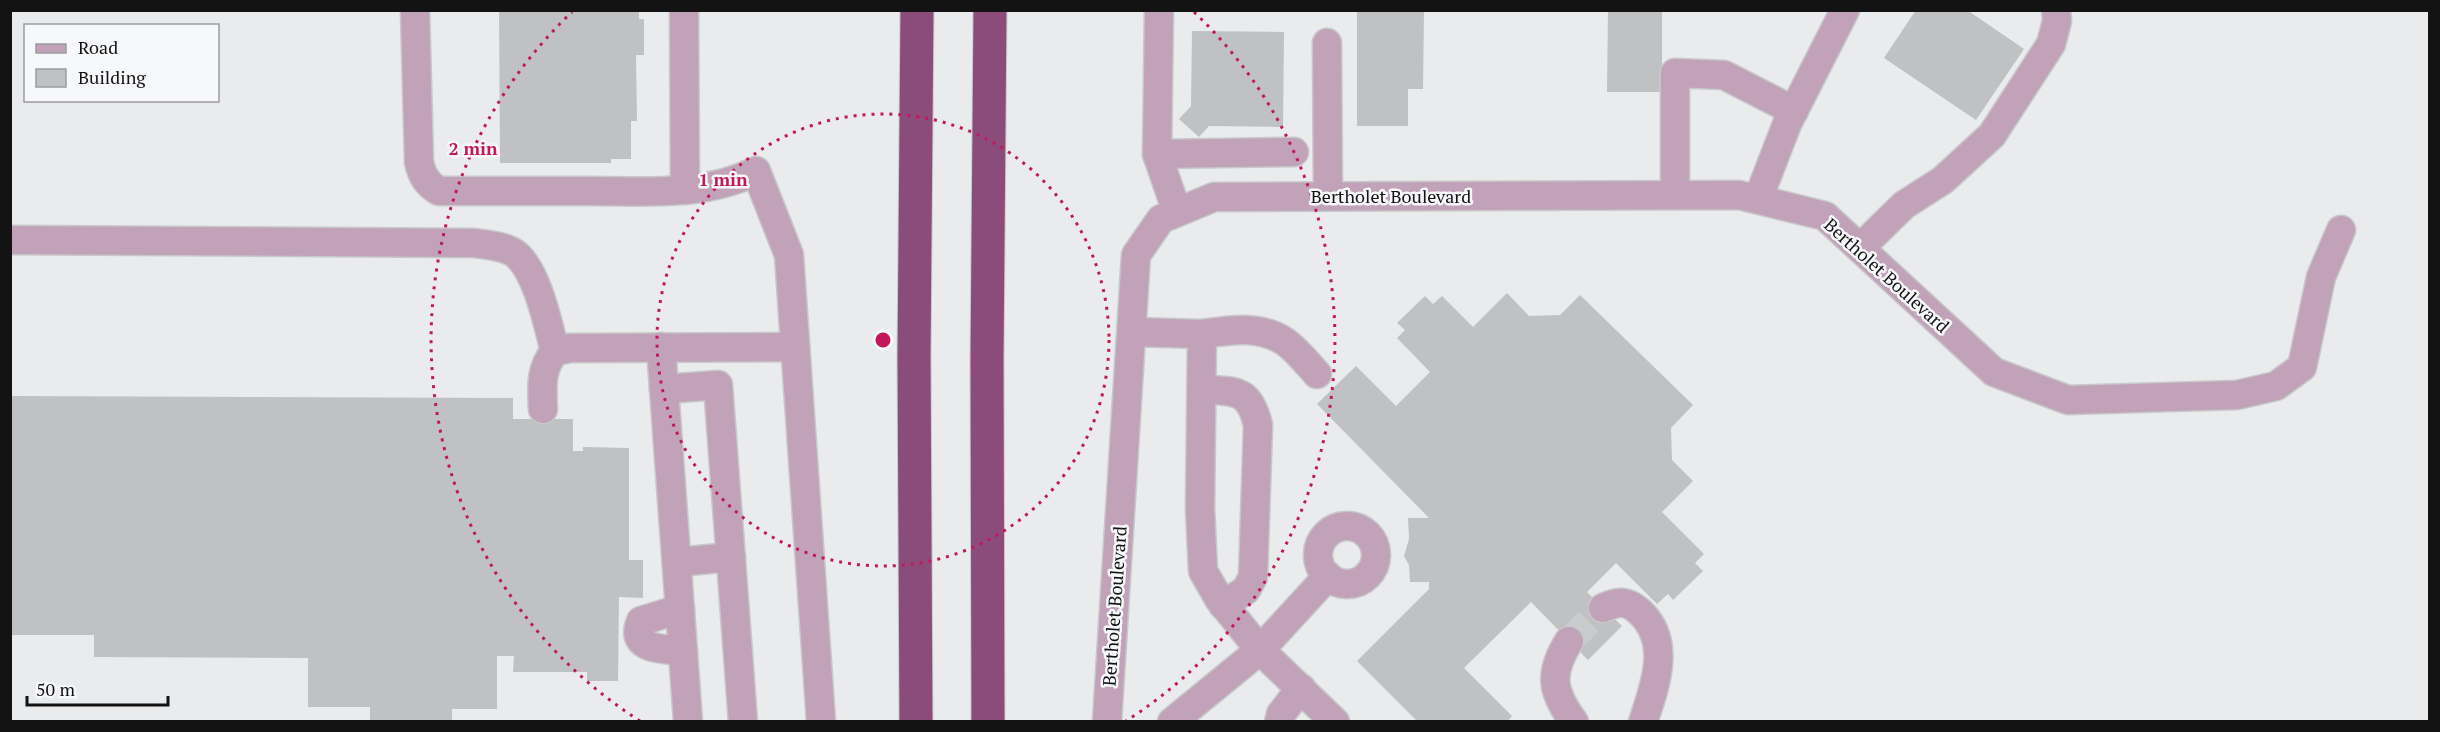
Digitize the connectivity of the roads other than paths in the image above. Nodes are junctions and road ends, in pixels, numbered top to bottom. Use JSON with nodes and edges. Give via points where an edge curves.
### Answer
{"nodes":[{"id":1,"x":415,"y":10,"type":"edge"},
{"id":2,"x":684,"y":10,"type":"edge"},
{"id":3,"x":917,"y":10,"type":"edge"},
{"id":4,"x":990,"y":10,"type":"edge"},
{"id":5,"x":1159,"y":10,"type":"edge"},
{"id":6,"x":1845,"y":10,"type":"edge"},
{"id":7,"x":2056,"y":10,"type":"edge"},
{"id":8,"x":1327,"y":43,"type":"dead end"},
{"id":9,"x":1794,"y":111,"type":"junction"},
{"id":10,"x":1294,"y":152,"type":"dead end"},
{"id":11,"x":1157,"y":154,"type":"junction"},
{"id":12,"x":685,"y":190,"type":"junction"},
{"id":13,"x":1675,"y":195,"type":"junction"},
{"id":14,"x":1328,"y":196,"type":"junction"},
{"id":15,"x":1758,"y":199,"type":"junction"},
{"id":16,"x":1177,"y":212,"type":"junction"},
{"id":17,"x":2341,"y":230,"type":"dead end"},
{"id":18,"x":10,"y":240,"type":"edge"},
{"id":19,"x":1860,"y":248,"type":"junction"},
{"id":20,"x":1132,"y":332,"type":"junction"},
{"id":21,"x":1202,"y":334,"type":"junction"},
{"id":22,"x":661,"y":347,"type":"junction"},
{"id":23,"x":795,"y":347,"type":"junction"},
{"id":24,"x":555,"y":351,"type":"junction"},
{"id":25,"x":1317,"y":374,"type":"dead end"},
{"id":26,"x":664,"y":389,"type":"junction"},
{"id":27,"x":1202,"y":389,"type":"junction"},
{"id":28,"x":543,"y":409,"type":"dead end"},
{"id":29,"x":731,"y":557,"type":"junction"},
{"id":30,"x":676,"y":562,"type":"junction"},
{"id":31,"x":1328,"y":576,"type":"dead end"},
{"id":32,"x":1223,"y":605,"type":"junction"},
{"id":33,"x":1603,"y":608,"type":"tunnel mouth"},
{"id":34,"x":680,"y":609,"type":"junction"},
{"id":35,"x":1569,"y":640,"type":"tunnel mouth"},
{"id":36,"x":1260,"y":650,"type":"junction"},
{"id":37,"x":683,"y":651,"type":"junction"},
{"id":38,"x":1218,"y":687,"type":"junction"},
{"id":39,"x":1301,"y":688,"type":"junction"},
{"id":40,"x":688,"y":722,"type":"edge"},
{"id":41,"x":743,"y":722,"type":"edge"},
{"id":42,"x":821,"y":722,"type":"edge"},
{"id":43,"x":916,"y":722,"type":"edge"},
{"id":44,"x":988,"y":722,"type":"edge"},
{"id":45,"x":1107,"y":722,"type":"edge"},
{"id":46,"x":1172,"y":722,"type":"edge"},
{"id":47,"x":1194,"y":722,"type":"edge"},
{"id":48,"x":1279,"y":722,"type":"edge"},
{"id":49,"x":1335,"y":722,"type":"edge"},
{"id":50,"x":1574,"y":722,"type":"edge"},
{"id":51,"x":1643,"y":722,"type":"edge"}],
"edges":[{"from":1,"to":12,"type":"street","via":[[419,162],[430,186],[439,191]]},
{"from":2,"to":12,"type":"street"},
{"from":3,"to":43,"type":"highway"},
{"from":4,"to":44,"type":"highway"},
{"from":5,"to":11,"type":"street"},
{"from":6,"to":9,"type":"street"},
{"from":7,"to":19,"type":"street","via":[[2058,21],[2051,44],[1992,135],[1943,180],[1904,205]]},
{"from":8,"to":14,"type":"street"},
{"from":9,"to":13,"type":"street","via":[[1724,75],[1675,73]]},
{"from":9,"to":15,"type":"street"},
{"from":10,"to":11,"type":"street"},
{"from":11,"to":16,"type":"street"},
{"from":12,"to":23,"type":"street","via":[[734,182],[756,171],[789,255]]},
{"from":13,"to":14,"type":"street","name":"Bertholet Boulevard"},
{"from":13,"to":15,"type":"street","name":"Bertholet Boulevard","via":[[1739,195]]},
{"from":14,"to":16,"type":"street","name":"Bertholet Boulevard","via":[[1214,196]]},
{"from":15,"to":19,"type":"street","name":"Bertholet Boulevard","via":[[1825,216]]},
{"from":16,"to":20,"type":"street","name":"Bertholet Boulevard","via":[[1161,219],[1136,255]]},
{"from":17,"to":19,"type":"street","name":"Bertholet Boulevard","via":[[2321,277],[2302,367],[2276,386],[2237,395],[2068,400],[1994,372]]},
{"from":18,"to":24,"type":"street","via":[[474,243],[497,247],[517,255],[527,268]]},
{"from":20,"to":21,"type":"street"},
{"from":20,"to":45,"type":"street","name":"Bertholet Boulevard"},
{"from":21,"to":25,"type":"street","via":[[1239,328],[1284,340]]},
{"from":21,"to":27,"type":"street"},
{"from":22,"to":23,"type":"street"},
{"from":22,"to":24,"type":"street"},
{"from":22,"to":26,"type":"street"},
{"from":23,"to":42,"type":"street"},
{"from":24,"to":28,"type":"street","via":[[542,376]]},
{"from":26,"to":29,"type":"street","via":[[718,385]]},
{"from":26,"to":30,"type":"street"},
{"from":27,"to":32,"type":"street","via":[[1203,571]]},
{"from":27,"to":32,"type":"street","via":[[1240,393],[1253,405],[1258,425],[1253,577],[1246,590]]},
{"from":29,"to":30,"type":"street"},
{"from":29,"to":41,"type":"street"},
{"from":30,"to":34,"type":"street"},
{"from":31,"to":36,"type":"street"},
{"from":32,"to":36,"type":"street"},
{"from":33,"to":51,"type":"street","via":[[1618,601],[1631,604],[1650,621],[1659,642],[1659,667]]},
{"from":34,"to":37,"type":"street"},
{"from":34,"to":37,"type":"street","via":[[641,621],[638,636],[649,647]]},
{"from":35,"to":50,"type":"street","via":[[1556,661],[1555,682],[1561,704]]},
{"from":36,"to":38,"type":"street"},
{"from":36,"to":39,"type":"street"},
{"from":37,"to":40,"type":"street"},
{"from":38,"to":46,"type":"street"},
{"from":38,"to":47,"type":"street"},
{"from":39,"to":48,"type":"street"},
{"from":39,"to":49,"type":"street"}]}
